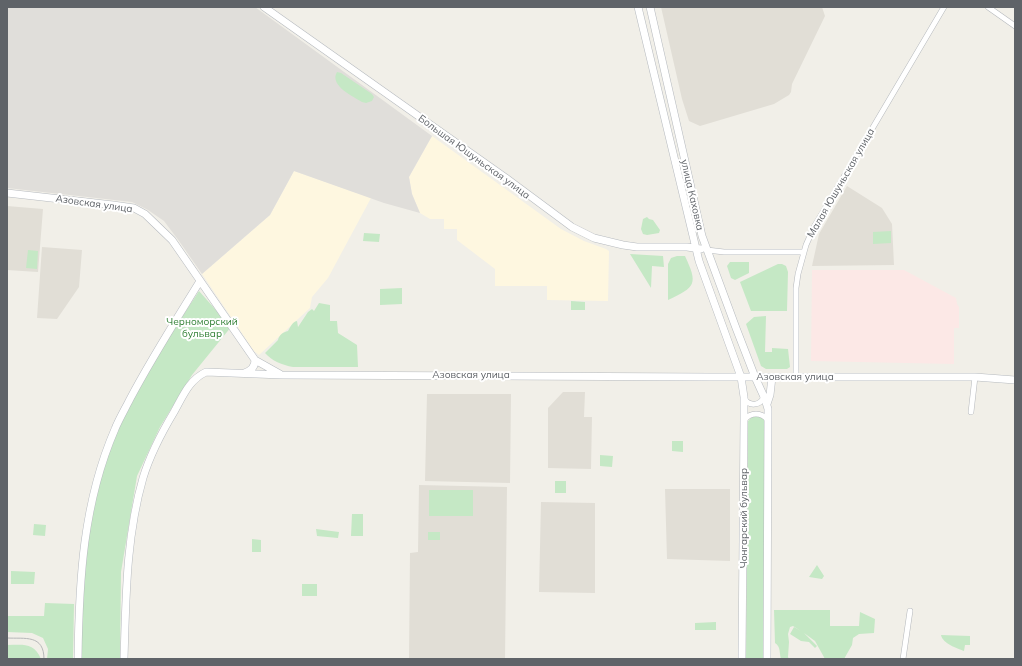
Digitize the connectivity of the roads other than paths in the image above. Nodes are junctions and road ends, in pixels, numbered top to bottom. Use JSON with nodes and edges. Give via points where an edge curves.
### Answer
{"nodes":[{"id":1,"x":264,"y":7,"type":"edge"},
{"id":2,"x":638,"y":7,"type":"edge"},
{"id":3,"x":650,"y":7,"type":"edge"},
{"id":4,"x":944,"y":7,"type":"edge"},
{"id":5,"x":988,"y":7,"type":"edge"},
{"id":6,"x":1015,"y":26,"type":"edge"},
{"id":7,"x":7,"y":193,"type":"edge"},
{"id":8,"x":696,"y":249,"type":"junction"},
{"id":9,"x":707,"y":250,"type":"junction"},
{"id":10,"x":804,"y":252,"type":"junction"},
{"id":11,"x":200,"y":281,"type":"junction"},
{"id":12,"x":255,"y":360,"type":"junction"},
{"id":13,"x":244,"y":373,"type":"junction"},
{"id":14,"x":282,"y":375,"type":"junction"},
{"id":15,"x":796,"y":376,"type":"junction"},
{"id":16,"x":741,"y":377,"type":"junction"},
{"id":17,"x":755,"y":377,"type":"junction"},
{"id":18,"x":772,"y":377,"type":"junction"},
{"id":19,"x":975,"y":377,"type":"junction"},
{"id":20,"x":1015,"y":380,"type":"edge"},
{"id":21,"x":764,"y":396,"type":"junction"},
{"id":22,"x":744,"y":397,"type":"junction"},
{"id":23,"x":767,"y":405,"type":"junction"},
{"id":24,"x":971,"y":412,"type":"dead end"},
{"id":25,"x":744,"y":420,"type":"junction"},
{"id":26,"x":768,"y":420,"type":"junction"},
{"id":27,"x":910,"y":611,"type":"dead end"},
{"id":28,"x":78,"y":659,"type":"edge"},
{"id":29,"x":124,"y":659,"type":"edge"},
{"id":30,"x":742,"y":659,"type":"edge"},
{"id":31,"x":767,"y":659,"type":"edge"},
{"id":32,"x":903,"y":659,"type":"edge"}],
"edges":[{"from":1,"to":8,"type":"street","name":"Большая Юшуньская улица","via":[[572,227],[594,238],[623,245]]},
{"from":2,"to":8,"type":"street","name":"улица Каховка"},
{"from":3,"to":9,"type":"street","name":"улица Каховка","via":[[700,229]]},
{"from":4,"to":10,"type":"street","name":"Малая Юшуньская улица","via":[[820,217]]},
{"from":5,"to":6,"type":"street"},
{"from":7,"to":11,"type":"street","name":"Азовская улица","via":[[134,208],[145,214],[172,240]]},
{"from":8,"to":9,"type":"street","name":"Большая Юшуньская улица"},
{"from":8,"to":16,"type":"street","name":"улица Каховка"},
{"from":9,"to":10,"type":"street"},
{"from":9,"to":17,"type":"street","name":"улица Каховка"},
{"from":10,"to":15,"type":"street","name":"Малая Юшуньская улица","via":[[796,288]]},
{"from":11,"to":12,"type":"street","name":"Азовская улица"},
{"from":11,"to":28,"type":"street","via":[[118,422],[95,486],[83,549]]},
{"from":12,"to":13,"type":"street","via":[[253,368]]},
{"from":12,"to":14,"type":"street","name":"Азовская улица"},
{"from":13,"to":14,"type":"street"},
{"from":13,"to":29,"type":"street","via":[[206,372],[196,378],[164,428],[146,468],[127,567]]},
{"from":14,"to":16,"type":"street","name":"Азовская улица"},
{"from":15,"to":18,"type":"street","name":"Азовская улица"},
{"from":15,"to":19,"type":"street","name":"Азовская улица"},
{"from":16,"to":17,"type":"street","name":"Азовская улица"},
{"from":16,"to":22,"type":"street","name":"Чонгарский бульвар"},
{"from":17,"to":18,"type":"street","name":"Азовская улица"},
{"from":17,"to":21,"type":"street"},
{"from":18,"to":23,"type":"street"},
{"from":19,"to":20,"type":"street","name":"Азовская улица"},
{"from":19,"to":24,"type":"street"},
{"from":21,"to":22,"type":"street","via":[[760,403],[754,405]]},
{"from":21,"to":23,"type":"street"},
{"from":22,"to":25,"type":"street","name":"Чонгарский бульвар"},
{"from":23,"to":26,"type":"street"},
{"from":25,"to":26,"type":"street","via":[[756,413]]},
{"from":25,"to":30,"type":"street","name":"Чонгарский бульвар"},
{"from":26,"to":31,"type":"street"},
{"from":27,"to":32,"type":"street"}]}
